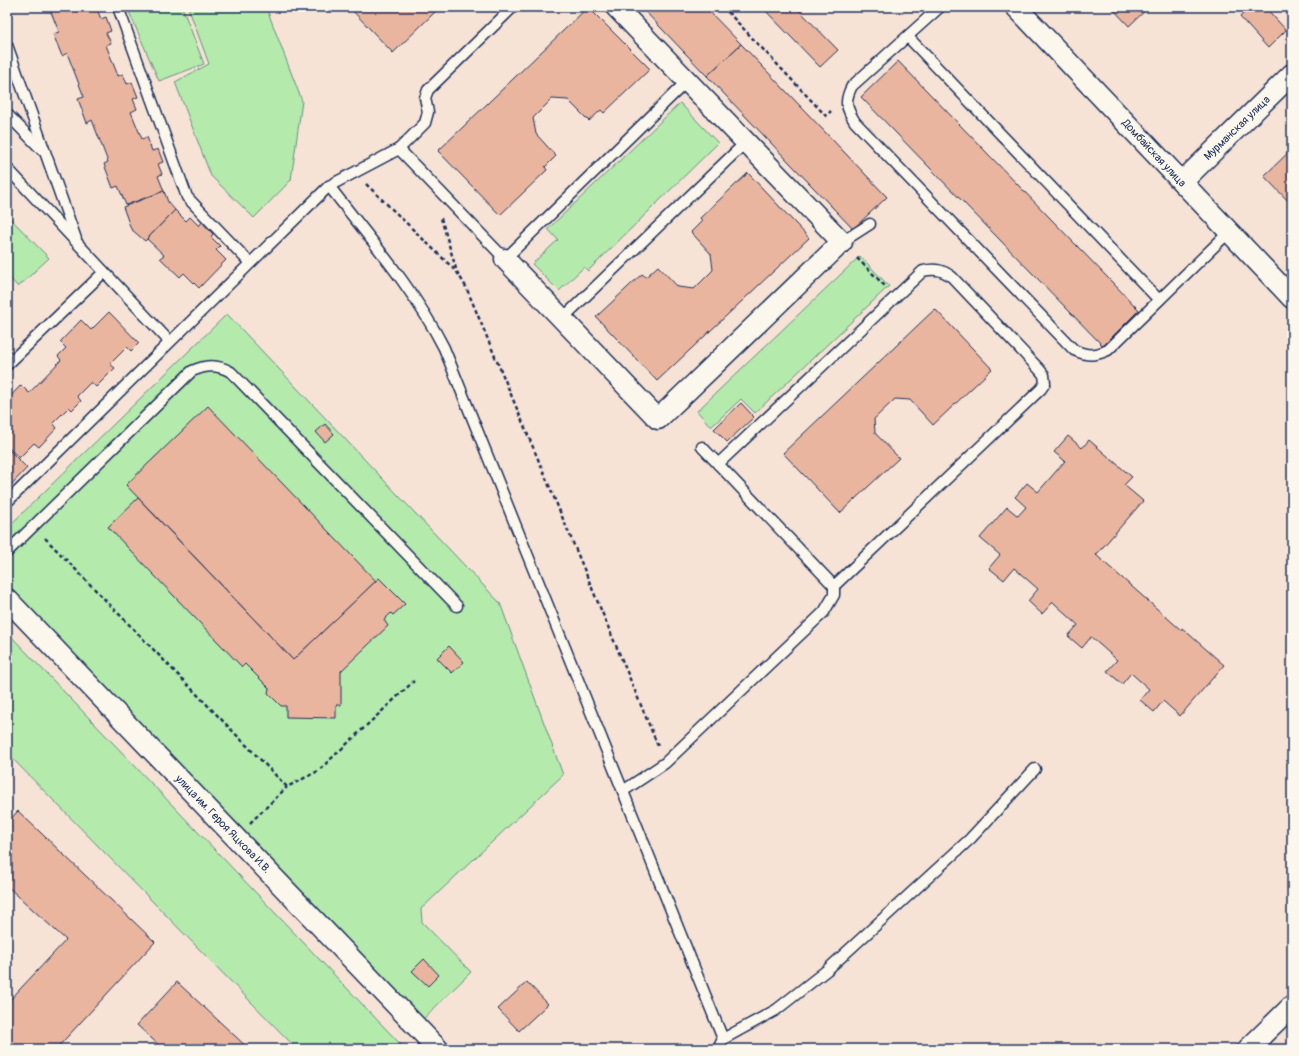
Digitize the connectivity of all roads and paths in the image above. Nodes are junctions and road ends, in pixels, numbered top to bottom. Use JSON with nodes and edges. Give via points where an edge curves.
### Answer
{"nodes":[{"id":1,"x":118,"y":7,"type":"edge"},
{"id":2,"x":513,"y":7,"type":"edge"},
{"id":3,"x":616,"y":7,"type":"edge"},
{"id":4,"x":723,"y":7,"type":"edge"},
{"id":5,"x":940,"y":7,"type":"edge"},
{"id":6,"x":1016,"y":7,"type":"edge"},
{"id":7,"x":908,"y":37,"type":"junction"},
{"id":8,"x":7,"y":45,"type":"edge"},
{"id":9,"x":1292,"y":74,"type":"edge"},
{"id":10,"x":688,"y":81,"type":"junction"},
{"id":11,"x":7,"y":114,"type":"edge"},
{"id":12,"x":826,"y":116,"type":"dead end"},
{"id":13,"x":746,"y":142,"type":"junction"},
{"id":14,"x":398,"y":149,"type":"junction"},
{"id":15,"x":45,"y":152,"type":"junction"},
{"id":16,"x":7,"y":168,"type":"edge"},
{"id":17,"x":354,"y":173,"type":"junction"},
{"id":18,"x":1182,"y":182,"type":"junction"},
{"id":19,"x":329,"y":186,"type":"junction"},
{"id":20,"x":440,"y":215,"type":"dead end"},
{"id":21,"x":870,"y":224,"type":"dead end"},
{"id":22,"x":1229,"y":232,"type":"junction"},
{"id":23,"x":842,"y":242,"type":"junction"},
{"id":24,"x":78,"y":243,"type":"junction"},
{"id":25,"x":856,"y":257,"type":"dead end"},
{"id":26,"x":505,"y":259,"type":"junction"},
{"id":27,"x":250,"y":263,"type":"junction"},
{"id":28,"x":104,"y":272,"type":"junction"},
{"id":29,"x":457,"y":272,"type":"junction"},
{"id":30,"x":895,"y":296,"type":"junction"},
{"id":31,"x":1292,"y":298,"type":"edge"},
{"id":32,"x":1159,"y":300,"type":"junction"},
{"id":33,"x":562,"y":319,"type":"junction"},
{"id":34,"x":169,"y":341,"type":"junction"},
{"id":35,"x":7,"y":365,"type":"edge"},
{"id":36,"x":702,"y":447,"type":"dead end"},
{"id":37,"x":718,"y":464,"type":"junction"},
{"id":38,"x":7,"y":502,"type":"edge"},
{"id":39,"x":34,"y":526,"type":"junction"},
{"id":40,"x":7,"y":552,"type":"edge"},
{"id":41,"x":834,"y":586,"type":"junction"},
{"id":42,"x":7,"y":599,"type":"edge"},
{"id":43,"x":457,"y":606,"type":"dead end"},
{"id":44,"x":414,"y":681,"type":"dead end"},
{"id":45,"x":664,"y":763,"type":"junction"},
{"id":46,"x":1035,"y":769,"type":"dead end"},
{"id":47,"x":287,"y":787,"type":"junction"},
{"id":48,"x":623,"y":791,"type":"junction"},
{"id":49,"x":236,"y":838,"type":"junction"},
{"id":50,"x":1292,"y":1006,"type":"edge"},
{"id":51,"x":722,"y":1040,"type":"junction"},
{"id":52,"x":438,"y":1049,"type":"edge"},
{"id":53,"x":718,"y":1049,"type":"edge"},
{"id":54,"x":1248,"y":1049,"type":"edge"}],
"edges":[{"from":1,"to":27,"type":"lane","via":[[187,197]]},
{"from":2,"to":14,"type":"lane","via":[[428,90],[425,98],[428,112],[425,123]]},
{"from":3,"to":10,"type":"street"},
{"from":4,"to":12,"type":"path"},
{"from":5,"to":7,"type":"lane"},
{"from":6,"to":18,"type":"street","name":"Домбайская улица"},
{"from":7,"to":32,"type":"lane"},
{"from":7,"to":32,"type":"lane","via":[[852,86],[846,97],[848,111],[855,122],[1074,350],[1086,355],[1098,355],[1108,350]]},
{"from":8,"to":15,"type":"lane"},
{"from":9,"to":18,"type":"street","name":"Мурманская улица"},
{"from":10,"to":13,"type":"street"},
{"from":10,"to":26,"type":"lane"},
{"from":11,"to":15,"type":"lane"},
{"from":13,"to":23,"type":"street"},
{"from":13,"to":33,"type":"lane"},
{"from":14,"to":17,"type":"lane"},
{"from":14,"to":26,"type":"lane"},
{"from":15,"to":24,"type":"lane"},
{"from":16,"to":24,"type":"lane"},
{"from":17,"to":19,"type":"lane"},
{"from":17,"to":29,"type":"path"},
{"from":18,"to":22,"type":"street","name":"Домбайская улица"},
{"from":19,"to":27,"type":"lane"},
{"from":19,"to":48,"type":"lane","via":[[414,296],[444,348]]},
{"from":20,"to":29,"type":"path"},
{"from":21,"to":23,"type":"lane"},
{"from":22,"to":31,"type":"street","name":"Домбайская улица"},
{"from":22,"to":32,"type":"lane"},
{"from":23,"to":33,"type":"street","via":[[658,419]]},
{"from":24,"to":28,"type":"lane"},
{"from":25,"to":30,"type":"path"},
{"from":26,"to":33,"type":"street"},
{"from":27,"to":34,"type":"lane"},
{"from":28,"to":34,"type":"lane"},
{"from":28,"to":35,"type":"lane"},
{"from":29,"to":45,"type":"path","via":[[466,287]]},
{"from":30,"to":37,"type":"lane"},
{"from":30,"to":41,"type":"lane","via":[[923,271],[945,271],[1039,369],[1044,375],[1045,383]]},
{"from":34,"to":38,"type":"lane"},
{"from":36,"to":37,"type":"lane"},
{"from":37,"to":41,"type":"lane"},
{"from":39,"to":40,"type":"lane"},
{"from":39,"to":43,"type":"lane","via":[[192,372],[202,366],[221,366],[231,372]]},
{"from":39,"to":47,"type":"path"},
{"from":41,"to":45,"type":"lane","via":[[834,595],[824,612]]},
{"from":42,"to":49,"type":"street","name":"улица им. Героя Яцкова И.В."},
{"from":44,"to":47,"type":"path","via":[[318,771]]},
{"from":45,"to":48,"type":"lane"},
{"from":46,"to":51,"type":"lane","via":[[970,839],[827,970],[776,1010]]},
{"from":47,"to":49,"type":"path"},
{"from":48,"to":51,"type":"lane"},
{"from":49,"to":52,"type":"street","name":"улица им. Героя Яцкова И.В."},
{"from":50,"to":54,"type":"street"},
{"from":51,"to":53,"type":"lane"}]}
